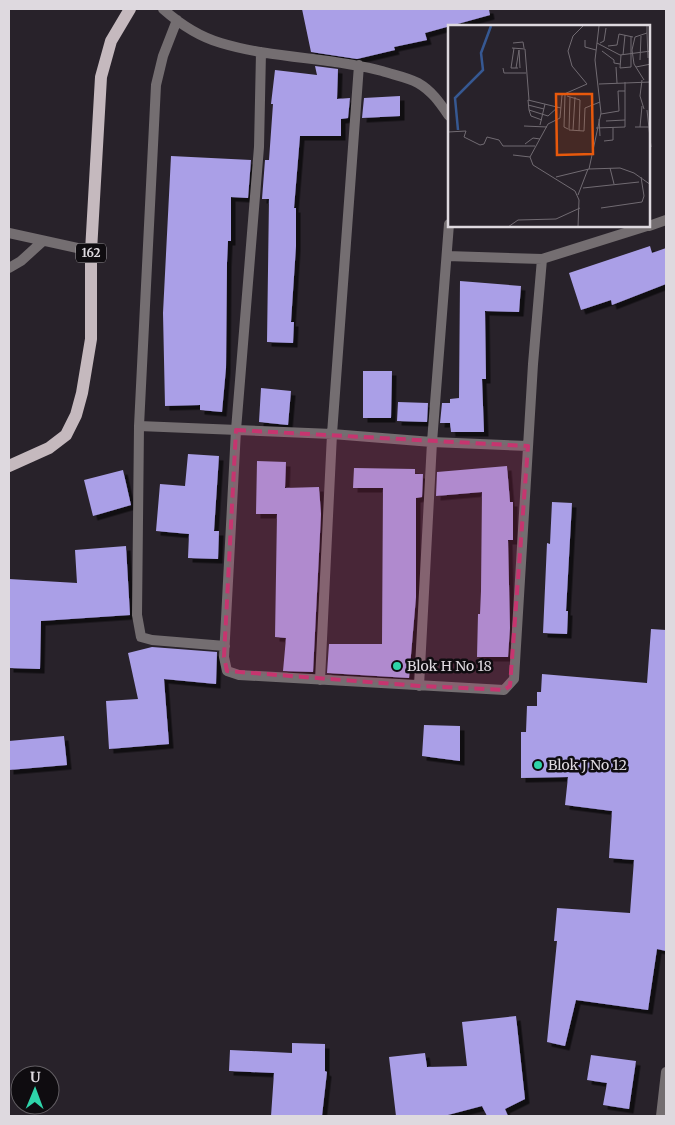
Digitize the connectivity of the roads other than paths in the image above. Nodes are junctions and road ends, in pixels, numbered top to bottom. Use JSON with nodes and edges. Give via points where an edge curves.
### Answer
{"nodes":[{"id":1,"x":130,"y":9,"type":"edge"},
{"id":2,"x":163,"y":9,"type":"edge"},
{"id":3,"x":176,"y":20,"type":"junction"},
{"id":4,"x":261,"y":52,"type":"junction"},
{"id":5,"x":359,"y":65,"type":"junction"},
{"id":6,"x":448,"y":114,"type":"edge"},
{"id":7,"x":666,"y":220,"type":"edge"},
{"id":8,"x":650,"y":225,"type":"edge"},
{"id":9,"x":449,"y":228,"type":"edge"},
{"id":10,"x":642,"y":228,"type":"edge"},
{"id":11,"x":9,"y":233,"type":"edge"},
{"id":12,"x":44,"y":241,"type":"junction"},
{"id":13,"x":91,"y":251,"type":"junction"},
{"id":14,"x":447,"y":256,"type":"junction"},
{"id":15,"x":542,"y":259,"type":"junction"},
{"id":16,"x":9,"y":268,"type":"edge"},
{"id":17,"x":139,"y":426,"type":"junction"},
{"id":18,"x":236,"y":430,"type":"junction"},
{"id":19,"x":332,"y":434,"type":"junction"},
{"id":20,"x":432,"y":442,"type":"junction"},
{"id":21,"x":528,"y":446,"type":"junction"},
{"id":22,"x":9,"y":466,"type":"edge"},
{"id":23,"x":225,"y":646,"type":"junction"},
{"id":24,"x":320,"y":680,"type":"junction"},
{"id":25,"x":419,"y":686,"type":"junction"},
{"id":26,"x":666,"y":1072,"type":"edge"},
{"id":27,"x":661,"y":1116,"type":"edge"}],
"edges":[{"from":1,"to":13,"type":"main road","number":"162","via":[[111,41],[101,77]]},
{"from":2,"to":3,"type":"street"},
{"from":3,"to":4,"type":"street","via":[[200,35]]},
{"from":3,"to":17,"type":"street","via":[[156,85]]},
{"from":4,"to":5,"type":"street"},
{"from":4,"to":18,"type":"street","via":[[259,148]]},
{"from":5,"to":6,"type":"street","via":[[416,82],[438,99]]},
{"from":5,"to":19,"type":"street"},
{"from":7,"to":8,"type":"street"},
{"from":9,"to":14,"type":"street"},
{"from":10,"to":15,"type":"street"},
{"from":11,"to":12,"type":"street"},
{"from":12,"to":13,"type":"street"},
{"from":12,"to":16,"type":"street"},
{"from":13,"to":22,"type":"main road","number":"162","via":[[91,339],[76,415],[66,435],[55,444]]},
{"from":14,"to":15,"type":"street"},
{"from":14,"to":20,"type":"street"},
{"from":15,"to":21,"type":"street"},
{"from":17,"to":18,"type":"street"},
{"from":17,"to":23,"type":"street","via":[[137,615],[141,637]]},
{"from":18,"to":19,"type":"street"},
{"from":18,"to":23,"type":"street"},
{"from":19,"to":20,"type":"street"},
{"from":19,"to":24,"type":"street"},
{"from":20,"to":21,"type":"street"},
{"from":20,"to":25,"type":"street"},
{"from":21,"to":25,"type":"street","via":[[514,679],[504,690]]},
{"from":23,"to":24,"type":"street","via":[[227,671],[239,675]]},
{"from":24,"to":25,"type":"street"},
{"from":26,"to":27,"type":"street"}]}
